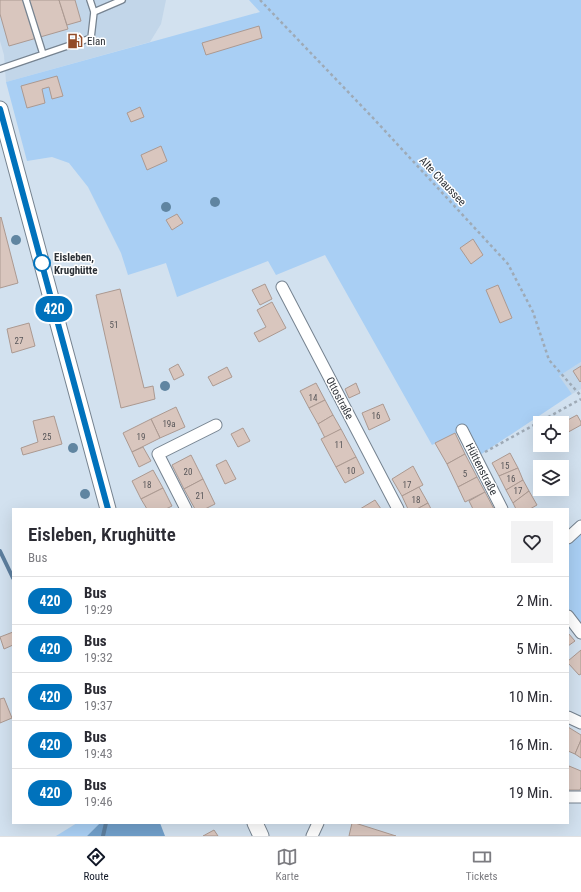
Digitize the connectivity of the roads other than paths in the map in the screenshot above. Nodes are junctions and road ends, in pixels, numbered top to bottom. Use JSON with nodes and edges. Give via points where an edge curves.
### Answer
{"nodes":[{"id":1,"x":26,"y":0,"type":"edge"},
{"id":2,"x":90,"y":0,"type":"edge"},
{"id":3,"x":122,"y":0,"type":"edge"},
{"id":4,"x":94,"y":12,"type":"junction"},
{"id":5,"x":42,"y":54,"type":"junction"},
{"id":6,"x":0,"y":69,"type":"edge"},
{"id":7,"x":0,"y":109,"type":"edge"},
{"id":8,"x":282,"y":287,"type":"dead end"},
{"id":9,"x":216,"y":425,"type":"dead end"},
{"id":10,"x":462,"y":430,"type":"dead end"},
{"id":11,"x":108,"y":508,"type":"edge"},
{"id":12,"x":185,"y":508,"type":"edge"},
{"id":13,"x":397,"y":508,"type":"edge"},
{"id":14,"x":502,"y":508,"type":"edge"},
{"id":15,"x":581,"y":526,"type":"edge"},
{"id":16,"x":569,"y":537,"type":"edge"},
{"id":17,"x":569,"y":617,"type":"edge"},
{"id":18,"x":581,"y":633,"type":"edge"},
{"id":19,"x":569,"y":717,"type":"edge"},
{"id":20,"x":581,"y":724,"type":"edge"},
{"id":21,"x":569,"y":797,"type":"edge"},
{"id":22,"x":581,"y":797,"type":"edge"},
{"id":23,"x":255,"y":824,"type":"edge"},
{"id":24,"x":318,"y":824,"type":"edge"},
{"id":25,"x":261,"y":836,"type":"edge"},
{"id":26,"x":312,"y":836,"type":"edge"}],
"edges":[{"from":1,"to":5,"type":"lane"},
{"from":2,"to":4,"type":"lane"},
{"from":3,"to":4,"type":"lane"},
{"from":4,"to":5,"type":"lane","via":[[91,38]]},
{"from":5,"to":6,"type":"lane"},
{"from":7,"to":11,"type":"main road"},
{"from":8,"to":13,"type":"street","name":"Ottostraße"},
{"from":9,"to":12,"type":"street","via":[[158,454]]},
{"from":10,"to":14,"type":"street","name":"Hüttenstraße"},
{"from":15,"to":16,"type":"street"},
{"from":17,"to":18,"type":"street"},
{"from":19,"to":20,"type":"street"},
{"from":21,"to":22,"type":"street"},
{"from":23,"to":25,"type":"main road"},
{"from":24,"to":26,"type":"street"}]}
